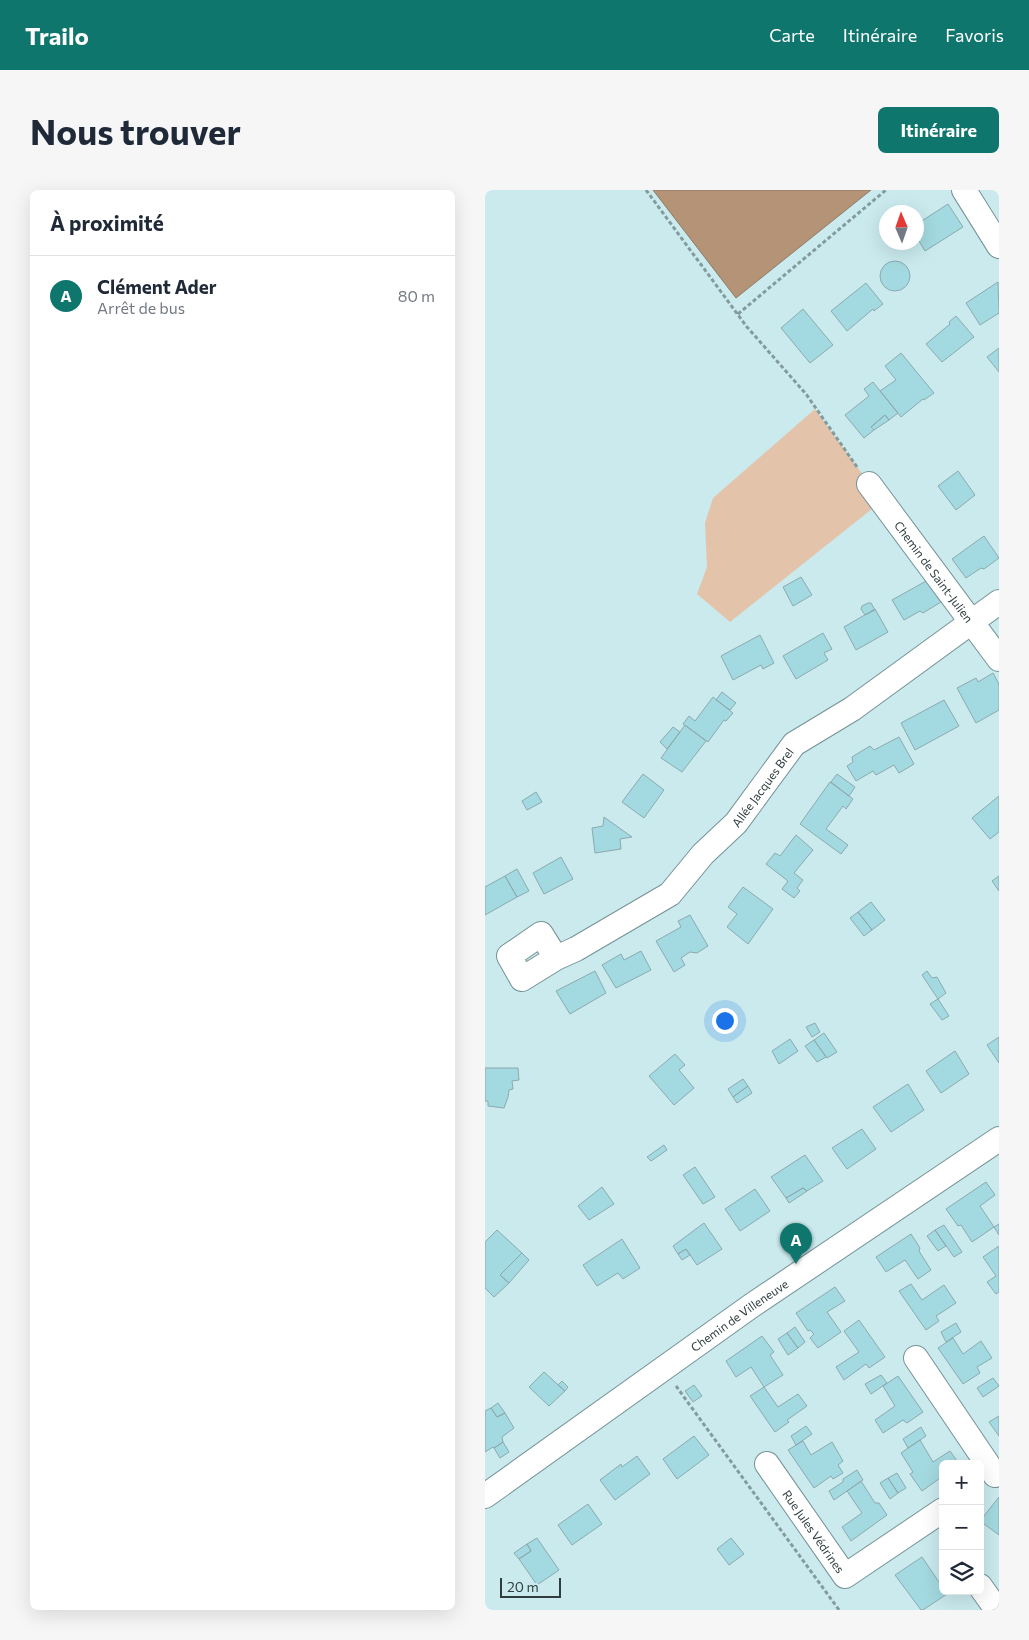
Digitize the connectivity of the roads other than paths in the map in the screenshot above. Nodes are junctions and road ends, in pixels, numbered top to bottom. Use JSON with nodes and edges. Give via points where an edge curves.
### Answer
{"nodes":[{"id":1,"x":964,"y":190,"type":"edge"},
{"id":2,"x":999,"y":246,"type":"edge"},
{"id":3,"x":869,"y":484,"type":"road end"},
{"id":4,"x":999,"y":602,"type":"edge"},
{"id":5,"x":971,"y":621,"type":"junction"},
{"id":6,"x":999,"y":659,"type":"edge"},
{"id":7,"x":556,"y":958,"type":"dead end"},
{"id":8,"x":998,"y":1143,"type":"edge"},
{"id":9,"x":916,"y":1358,"type":"dead end"},
{"id":10,"x":767,"y":1464,"type":"dead end"},
{"id":11,"x":991,"y":1477,"type":"edge"},
{"id":12,"x":485,"y":1496,"type":"edge"},
{"id":13,"x":939,"y":1520,"type":"edge"},
{"id":14,"x":984,"y":1592,"type":"edge"},
{"id":15,"x":997,"y":1610,"type":"edge"}],
"edges":[{"from":1,"to":2,"type":"street"},
{"from":3,"to":5,"type":"street","name":"Chemin de Saint-Julien"},
{"from":4,"to":5,"type":"street","name":"Allée Jacques Brel"},
{"from":5,"to":6,"type":"street","name":"Chemin de Saint-Julien"},
{"from":5,"to":7,"type":"street","name":"Allée Jacques Brel","via":[[852,709],[794,744],[736,823],[703,854],[670,894]]},
{"from":8,"to":12,"type":"street","name":"Chemin de Villeneuve","via":[[751,1306]]},
{"from":9,"to":11,"type":"street"},
{"from":10,"to":13,"type":"street","name":"Rue Jules Védrines","via":[[845,1576]]},
{"from":14,"to":15,"type":"street"}]}
